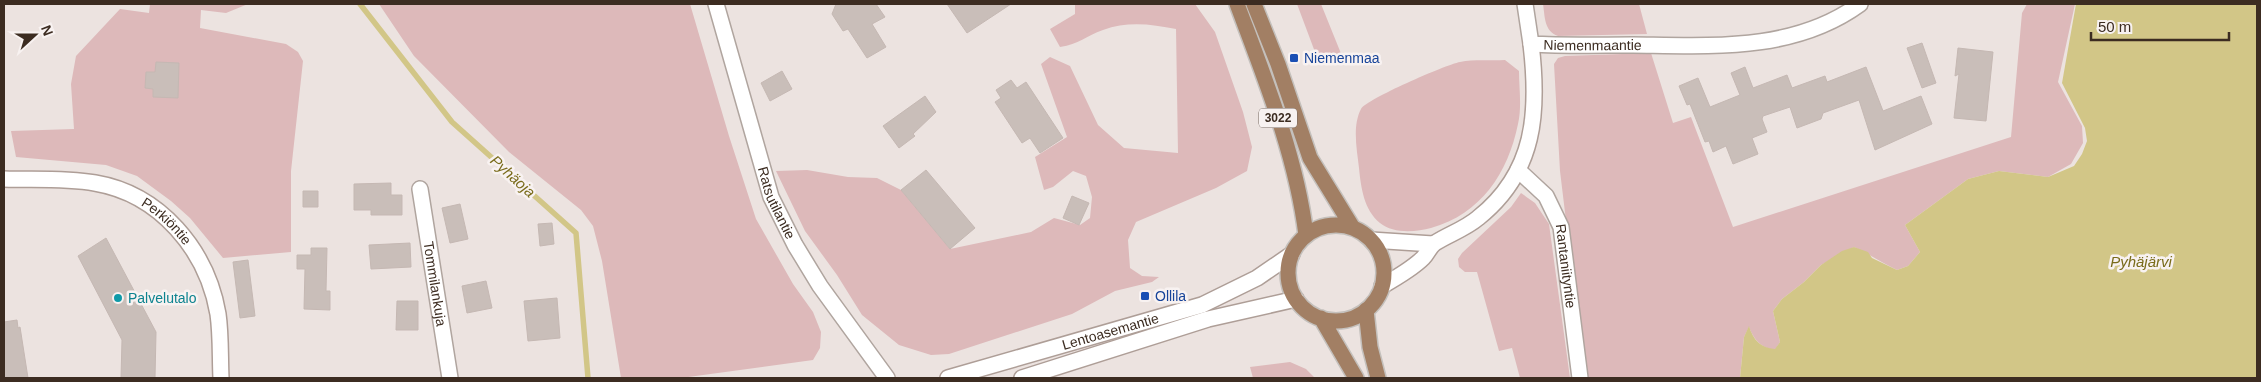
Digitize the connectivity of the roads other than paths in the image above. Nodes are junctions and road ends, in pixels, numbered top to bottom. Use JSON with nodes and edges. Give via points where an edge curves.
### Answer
{"nodes":[{"id":1,"x":716,"y":4,"type":"edge"},
{"id":2,"x":1236,"y":4,"type":"edge"},
{"id":3,"x":1254,"y":4,"type":"edge"},
{"id":4,"x":1525,"y":4,"type":"edge"},
{"id":5,"x":1860,"y":4,"type":"edge"},
{"id":6,"x":1531,"y":44,"type":"junction"},
{"id":7,"x":1518,"y":170,"type":"junction"},
{"id":8,"x":4,"y":180,"type":"edge"},
{"id":9,"x":420,"y":189,"type":"dead end"},
{"id":10,"x":1354,"y":228,"type":"junction"},
{"id":11,"x":1306,"y":235,"type":"junction"},
{"id":12,"x":1370,"y":240,"type":"junction"},
{"id":13,"x":1434,"y":244,"type":"junction"},
{"id":14,"x":1292,"y":254,"type":"junction"},
{"id":15,"x":1382,"y":286,"type":"junction"},
{"id":16,"x":1296,"y":299,"type":"junction"},
{"id":17,"x":1366,"y":310,"type":"junction"},
{"id":18,"x":1321,"y":318,"type":"junction"},
{"id":19,"x":221,"y":378,"type":"edge"},
{"id":20,"x":450,"y":378,"type":"edge"},
{"id":21,"x":887,"y":378,"type":"edge"},
{"id":22,"x":948,"y":378,"type":"edge"},
{"id":23,"x":1022,"y":378,"type":"edge"},
{"id":24,"x":1356,"y":378,"type":"edge"},
{"id":25,"x":1378,"y":378,"type":"edge"},
{"id":26,"x":1580,"y":378,"type":"edge"}],
"edges":[{"from":1,"to":21,"type":"street","name":"Ratsutilantie","via":[[771,197],[820,286]]},
{"from":2,"to":11,"type":"main road","number":"3022","via":[[1283,131],[1300,193]]},
{"from":3,"to":10,"type":"main road","number":"3022","via":[[1310,158]]},
{"from":4,"to":6,"type":"street"},
{"from":5,"to":6,"type":"street","name":"Niemenmaantie","via":[[1821,27],[1778,40],[1717,46]]},
{"from":6,"to":7,"type":"street","name":"Niemenmaantie","via":[[1535,106],[1527,148]]},
{"from":7,"to":13,"type":"street","name":"Niemenmaantie","via":[[1479,218]]},
{"from":7,"to":26,"type":"street","name":"Rantaniityntie","via":[[1546,196],[1561,227]]},
{"from":8,"to":19,"type":"street","name":"Perkiöntie","via":[[95,184],[119,189],[159,212],[192,247],[212,290],[218,314]]},
{"from":9,"to":20,"type":"street","name":"Tommilankuja"},
{"from":10,"to":11,"type":"main road","number":"3022","via":[[1327,225]]},
{"from":10,"to":12,"type":"main road","number":"3022"},
{"from":11,"to":14,"type":"main road","number":"3022"},
{"from":12,"to":13,"type":"street"},
{"from":12,"to":15,"type":"main road","number":"3022","via":[[1382,260]]},
{"from":13,"to":15,"type":"street","name":"Niemenmaantie","via":[[1423,258]]},
{"from":14,"to":16,"type":"main road","number":"3022","via":[[1288,277]]},
{"from":14,"to":22,"type":"street","name":"Lentoasemantie","via":[[1257,278],[1202,305]]},
{"from":15,"to":17,"type":"main road"},
{"from":16,"to":18,"type":"main road","via":[[1307,311]]},
{"from":16,"to":23,"type":"street","name":"Lentoasemantie","via":[[1208,319]]},
{"from":17,"to":18,"type":"main road","via":[[1344,320]]},
{"from":17,"to":25,"type":"main road"},
{"from":18,"to":24,"type":"main road"}]}
